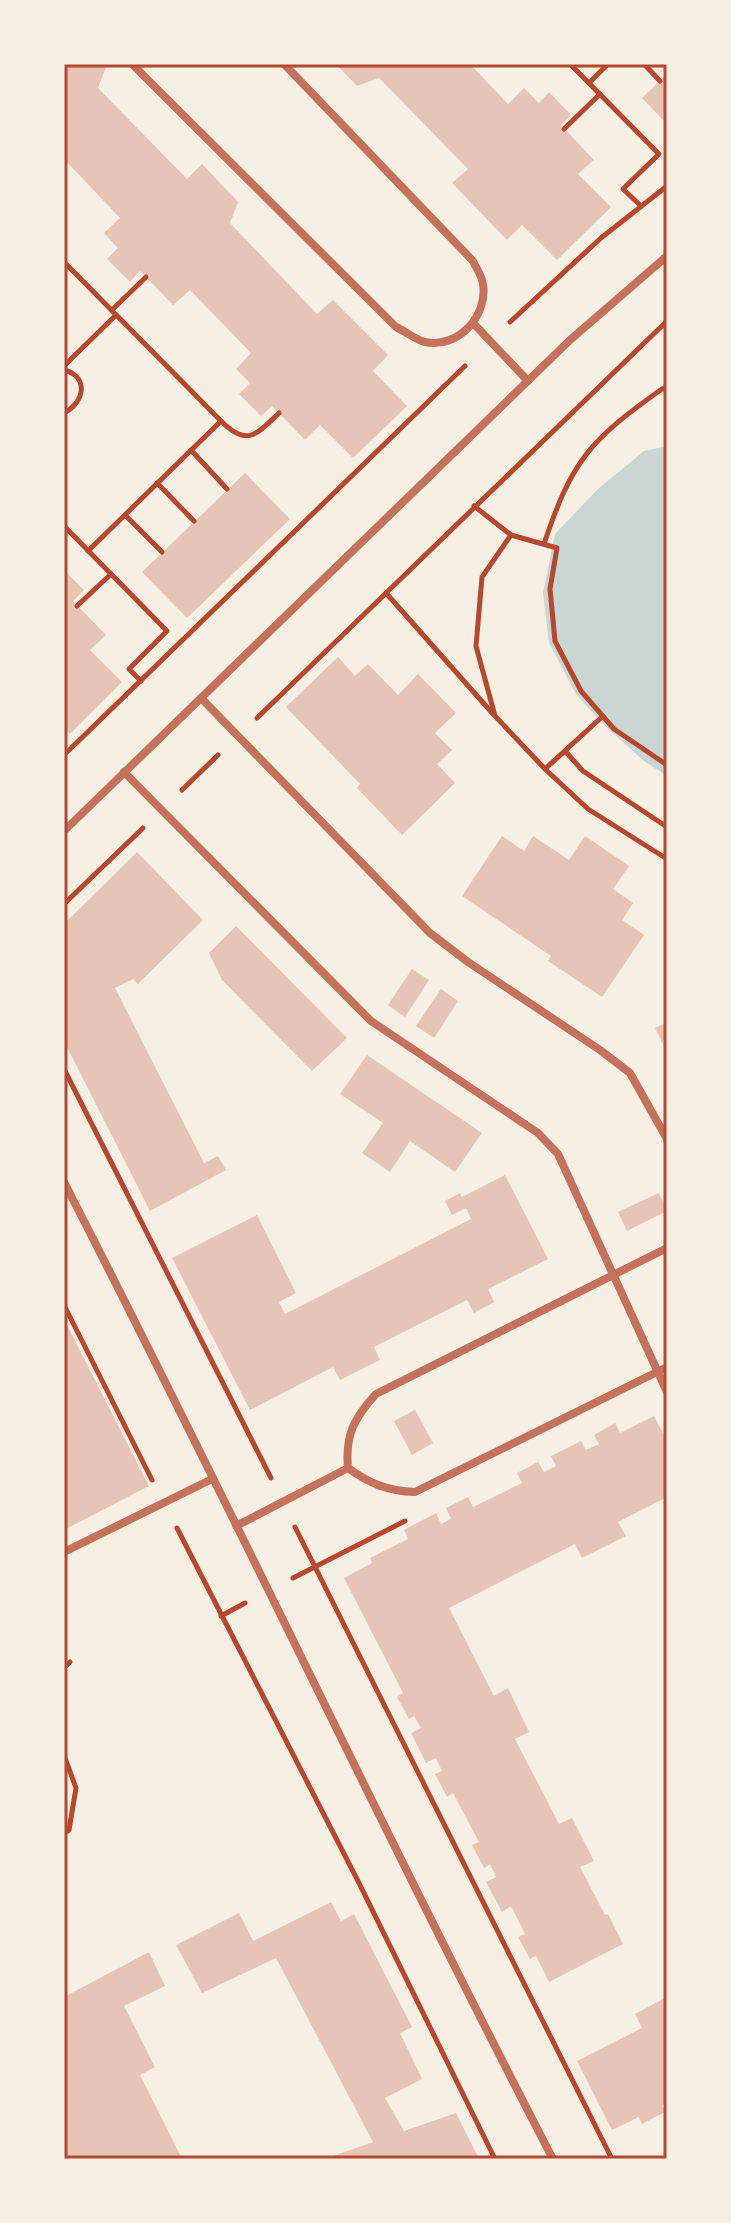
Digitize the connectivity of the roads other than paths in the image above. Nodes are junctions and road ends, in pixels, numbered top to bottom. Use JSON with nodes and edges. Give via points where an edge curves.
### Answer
{"nodes":[{"id":1,"x":132,"y":64,"type":"edge"},
{"id":2,"x":284,"y":64,"type":"edge"},
{"id":3,"x":667,"y":256,"type":"edge"},
{"id":4,"x":474,"y":324,"type":"junction"},
{"id":5,"x":528,"y":381,"type":"junction"},
{"id":6,"x":201,"y":698,"type":"junction"},
{"id":7,"x":124,"y":772,"type":"junction"},
{"id":8,"x":64,"y":831,"type":"edge"},
{"id":9,"x":667,"y":1139,"type":"edge"},
{"id":10,"x":64,"y":1182,"type":"edge"},
{"id":11,"x":667,"y":1248,"type":"edge"},
{"id":12,"x":614,"y":1272,"type":"junction"},
{"id":13,"x":667,"y":1367,"type":"edge"},
{"id":14,"x":657,"y":1372,"type":"junction"},
{"id":15,"x":667,"y":1392,"type":"edge"},
{"id":16,"x":348,"y":1468,"type":"junction"},
{"id":17,"x":212,"y":1479,"type":"junction"},
{"id":18,"x":236,"y":1526,"type":"junction"},
{"id":19,"x":64,"y":1552,"type":"edge"},
{"id":20,"x":553,"y":2159,"type":"edge"}],
"edges":[{"from":1,"to":4,"type":"street","via":[[396,327],[425,342],[452,340]]},
{"from":2,"to":4,"type":"street","via":[[473,261],[483,283],[482,307]]},
{"from":3,"to":5,"type":"street"},
{"from":4,"to":5,"type":"street"},
{"from":5,"to":6,"type":"street"},
{"from":6,"to":7,"type":"street"},
{"from":6,"to":9,"type":"street","via":[[430,933],[630,1073]]},
{"from":7,"to":8,"type":"street"},
{"from":7,"to":12,"type":"street","via":[[371,1021],[538,1133],[558,1154]]},
{"from":10,"to":17,"type":"street"},
{"from":11,"to":12,"type":"street"},
{"from":12,"to":14,"type":"street"},
{"from":12,"to":16,"type":"street","via":[[376,1394],[352,1429],[346,1448]]},
{"from":13,"to":14,"type":"street"},
{"from":14,"to":15,"type":"street"},
{"from":14,"to":16,"type":"street","via":[[415,1492],[370,1483]]},
{"from":16,"to":18,"type":"street"},
{"from":17,"to":18,"type":"street"},
{"from":17,"to":19,"type":"street"},
{"from":18,"to":20,"type":"street"}]}
